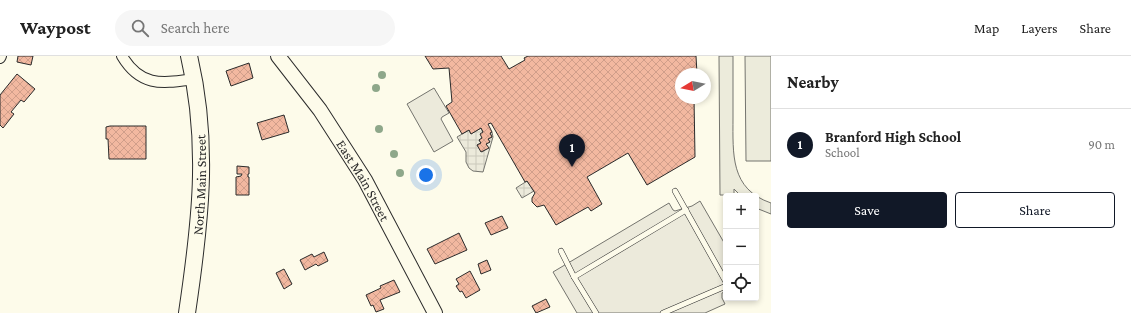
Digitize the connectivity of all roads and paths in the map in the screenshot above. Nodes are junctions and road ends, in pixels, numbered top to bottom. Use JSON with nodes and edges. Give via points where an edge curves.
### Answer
{"nodes":[{"id":1,"x":122,"y":56,"type":"edge"},
{"id":2,"x":189,"y":56,"type":"edge"},
{"id":3,"x":278,"y":56,"type":"edge"},
{"id":4,"x":195,"y":79,"type":"junction"},
{"id":5,"x":675,"y":191,"type":"dead end"},
{"id":6,"x":686,"y":210,"type":"junction"},
{"id":7,"x":561,"y":251,"type":"dead end"},
{"id":8,"x":574,"y":277,"type":"junction"},
{"id":9,"x":723,"y":277,"type":"edge"},
{"id":10,"x":723,"y":287,"type":"edge"},
{"id":11,"x":188,"y":313,"type":"edge"},
{"id":12,"x":435,"y":313,"type":"edge"},
{"id":13,"x":596,"y":313,"type":"edge"},
{"id":14,"x":664,"y":313,"type":"edge"}],
"edges":[{"from":1,"to":4,"type":"street","via":[[139,75],[148,80],[168,82]]},
{"from":2,"to":4,"type":"main road","name":"North Main Street"},
{"from":3,"to":12,"type":"street","name":"East Main Street","via":[[320,110],[365,180]]},
{"from":4,"to":11,"type":"main road","name":"North Main Street","via":[[201,130],[202,174]]},
{"from":5,"to":6,"type":"lane"},
{"from":6,"to":8,"type":"lane"},
{"from":6,"to":9,"type":"lane"},
{"from":7,"to":8,"type":"lane"},
{"from":8,"to":13,"type":"lane"},
{"from":10,"to":14,"type":"lane"}]}
